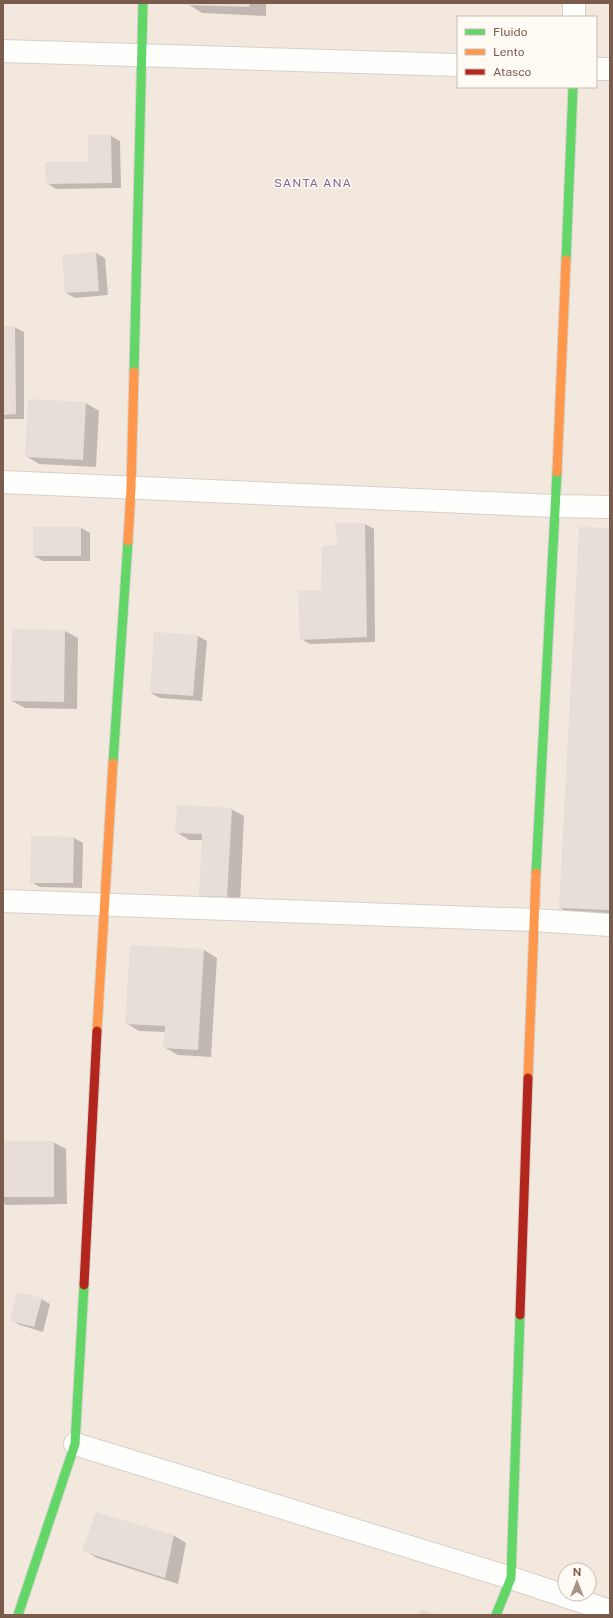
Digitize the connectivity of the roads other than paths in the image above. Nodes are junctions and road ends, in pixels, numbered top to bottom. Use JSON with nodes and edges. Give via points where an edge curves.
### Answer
{"nodes":[{"id":1,"x":144,"y":3,"type":"edge"},
{"id":2,"x":574,"y":3,"type":"edge"},
{"id":3,"x":574,"y":16,"type":"edge"},
{"id":4,"x":3,"y":51,"type":"edge"},
{"id":5,"x":142,"y":55,"type":"junction"},
{"id":6,"x":457,"y":64,"type":"edge"},
{"id":7,"x":597,"y":69,"type":"edge"},
{"id":8,"x":610,"y":69,"type":"edge"},
{"id":9,"x":573,"y":88,"type":"edge"},
{"id":10,"x":3,"y":482,"type":"edge"},
{"id":11,"x":131,"y":488,"type":"junction"},
{"id":12,"x":556,"y":506,"type":"junction"},
{"id":13,"x":610,"y":507,"type":"edge"},
{"id":14,"x":3,"y":901,"type":"edge"},
{"id":15,"x":104,"y":905,"type":"junction"},
{"id":16,"x":534,"y":920,"type":"junction"},
{"id":17,"x":610,"y":924,"type":"edge"},
{"id":18,"x":75,"y":1444,"type":"junction"},
{"id":19,"x":511,"y":1578,"type":"junction"},
{"id":20,"x":610,"y":1611,"type":"edge"},
{"id":21,"x":18,"y":1615,"type":"edge"},
{"id":22,"x":496,"y":1615,"type":"edge"}],
"edges":[{"from":1,"to":5,"type":"street"},
{"from":2,"to":3,"type":"street"},
{"from":4,"to":5,"type":"street"},
{"from":5,"to":6,"type":"street"},
{"from":5,"to":11,"type":"street"},
{"from":7,"to":8,"type":"street"},
{"from":9,"to":12,"type":"street"},
{"from":10,"to":11,"type":"street"},
{"from":11,"to":12,"type":"street"},
{"from":11,"to":15,"type":"street"},
{"from":12,"to":13,"type":"street"},
{"from":12,"to":16,"type":"street"},
{"from":14,"to":15,"type":"street"},
{"from":15,"to":16,"type":"street"},
{"from":15,"to":18,"type":"street"},
{"from":16,"to":17,"type":"street"},
{"from":16,"to":19,"type":"street"},
{"from":18,"to":19,"type":"street"},
{"from":18,"to":21,"type":"street"},
{"from":19,"to":20,"type":"street"},
{"from":19,"to":22,"type":"street"}]}
